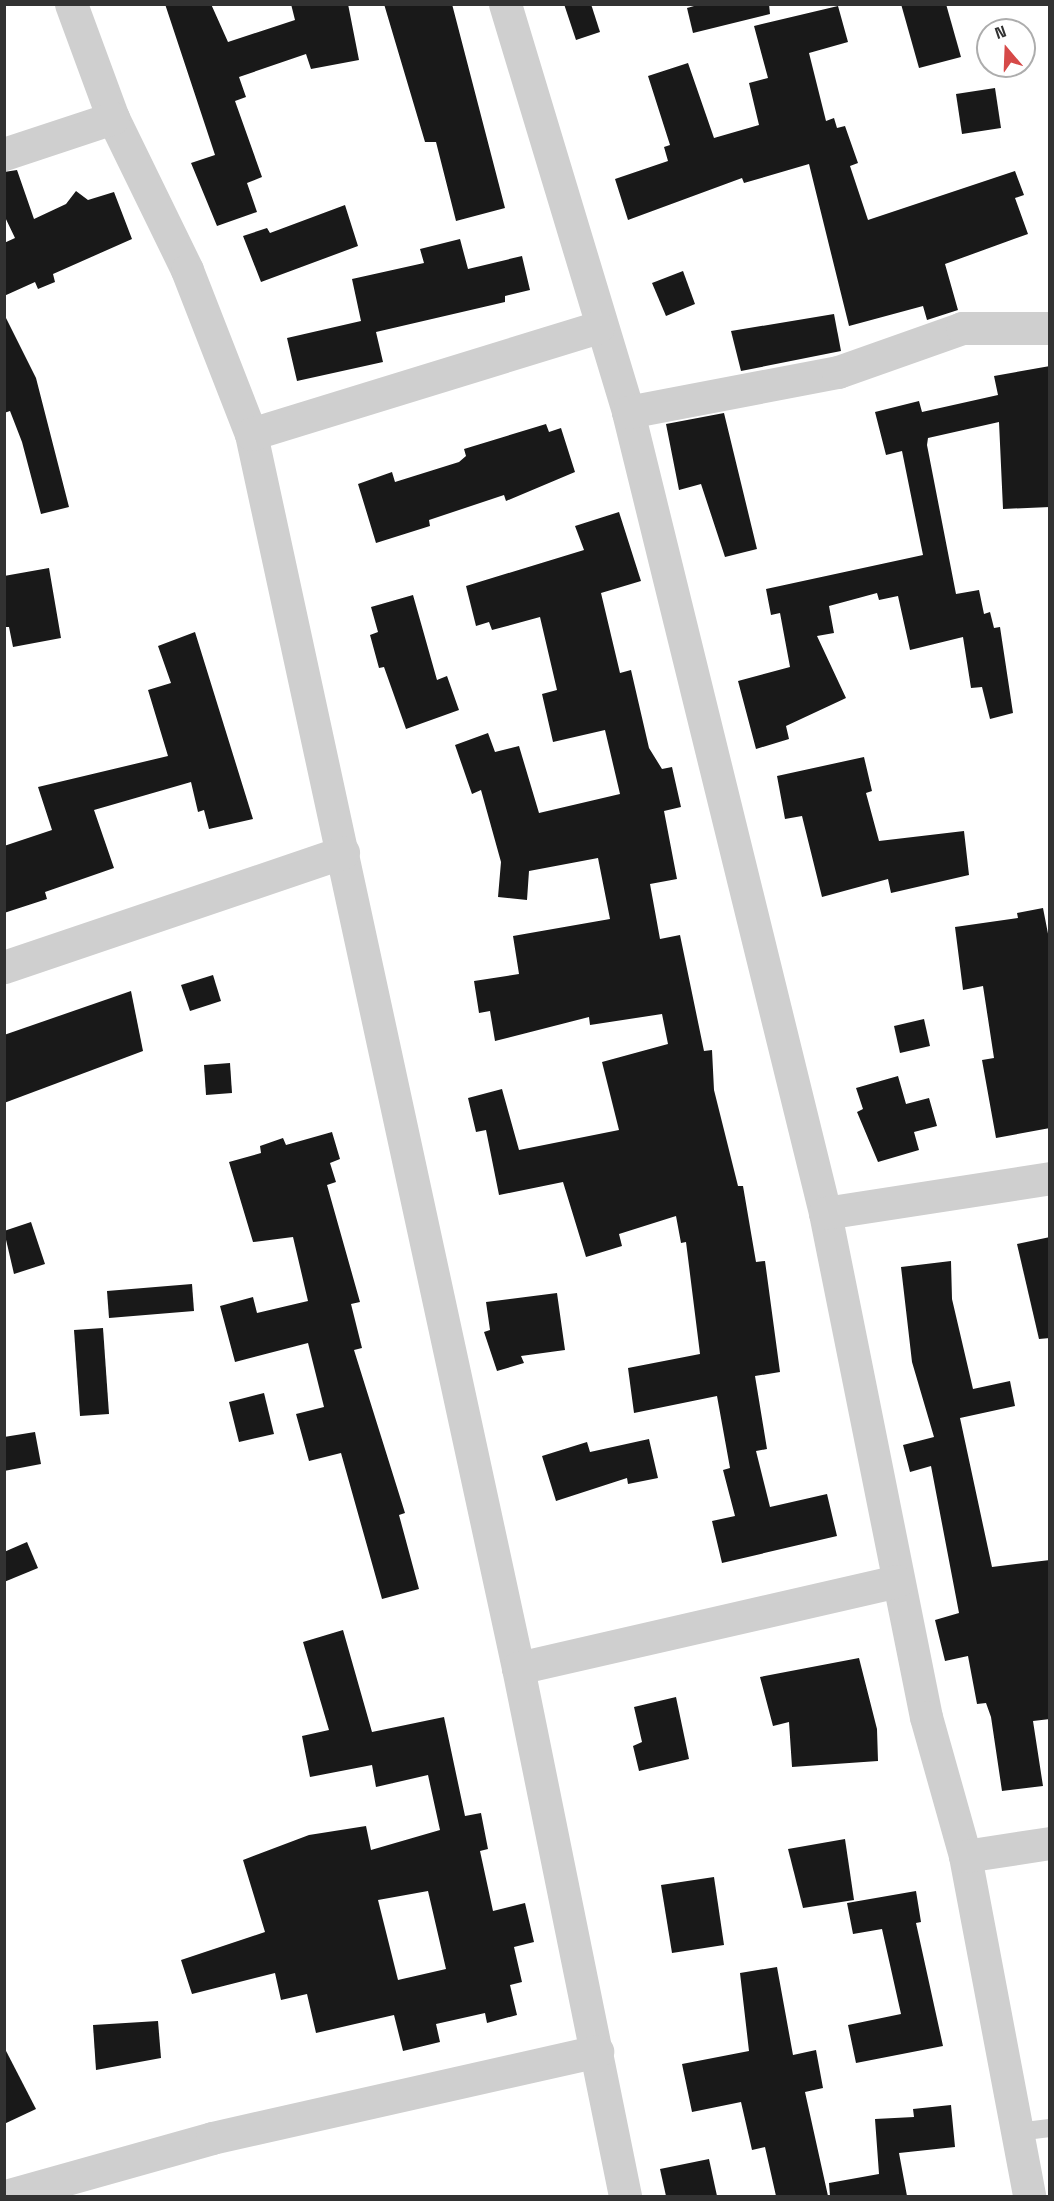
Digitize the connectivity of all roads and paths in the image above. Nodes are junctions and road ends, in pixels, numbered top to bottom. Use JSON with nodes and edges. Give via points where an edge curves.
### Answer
{"nodes":[{"id":1,"x":71,"y":4,"type":"edge"},
{"id":2,"x":505,"y":4,"type":"edge"},
{"id":3,"x":113,"y":118,"type":"junction"},
{"id":4,"x":4,"y":154,"type":"edge"},
{"id":5,"x":598,"y":327,"type":"junction"},
{"id":6,"x":1050,"y":328,"type":"edge"},
{"id":7,"x":628,"y":412,"type":"junction"},
{"id":8,"x":251,"y":434,"type":"junction"},
{"id":9,"x":343,"y":852,"type":"junction"},
{"id":10,"x":4,"y":968,"type":"edge"},
{"id":11,"x":1050,"y":1178,"type":"edge"},
{"id":12,"x":825,"y":1213,"type":"junction"},
{"id":13,"x":897,"y":1581,"type":"junction"},
{"id":14,"x":518,"y":1668,"type":"junction"},
{"id":15,"x":1050,"y":1843,"type":"edge"},
{"id":16,"x":964,"y":1856,"type":"junction"},
{"id":17,"x":597,"y":2051,"type":"junction"},
{"id":18,"x":1050,"y":2128,"type":"edge"},
{"id":19,"x":1017,"y":2132,"type":"junction"},
{"id":20,"x":6,"y":2196,"type":"edge"},
{"id":21,"x":625,"y":2196,"type":"edge"},
{"id":22,"x":1029,"y":2196,"type":"edge"}],
"edges":[{"from":1,"to":3,"type":"street"},
{"from":2,"to":5,"type":"street"},
{"from":3,"to":4,"type":"street"},
{"from":3,"to":8,"type":"street","via":[[187,270]]},
{"from":5,"to":7,"type":"street"},
{"from":5,"to":8,"type":"street"},
{"from":6,"to":7,"type":"street","via":[[962,328],[838,372]]},
{"from":7,"to":12,"type":"street"},
{"from":8,"to":9,"type":"street"},
{"from":9,"to":10,"type":"street"},
{"from":9,"to":14,"type":"street"},
{"from":11,"to":12,"type":"street"},
{"from":12,"to":13,"type":"street"},
{"from":13,"to":14,"type":"street"},
{"from":13,"to":16,"type":"street","via":[[926,1716]]},
{"from":14,"to":17,"type":"street"},
{"from":15,"to":16,"type":"street"},
{"from":16,"to":19,"type":"street"},
{"from":17,"to":20,"type":"street","via":[[201,2141]]},
{"from":17,"to":21,"type":"street"},
{"from":18,"to":19,"type":"lane"},
{"from":19,"to":22,"type":"street"}]}
